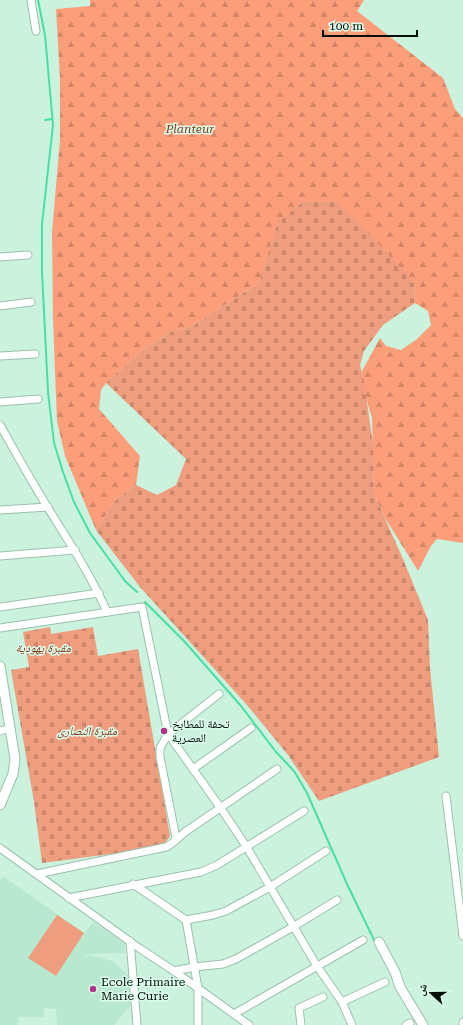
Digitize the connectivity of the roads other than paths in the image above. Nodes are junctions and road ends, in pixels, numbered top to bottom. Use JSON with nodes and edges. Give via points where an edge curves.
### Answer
{"nodes":[{"id":1,"x":31,"y":0,"type":"edge"},
{"id":2,"x":36,"y":31,"type":"dead end"},
{"id":3,"x":28,"y":255,"type":"dead end"},
{"id":4,"x":0,"y":257,"type":"edge"},
{"id":5,"x":32,"y":302,"type":"dead end"},
{"id":6,"x":0,"y":306,"type":"edge"},
{"id":7,"x":35,"y":354,"type":"dead end"},
{"id":8,"x":0,"y":356,"type":"edge"},
{"id":9,"x":38,"y":399,"type":"dead end"},
{"id":10,"x":0,"y":402,"type":"edge"},
{"id":11,"x":0,"y":425,"type":"edge"},
{"id":12,"x":48,"y":507,"type":"junction"},
{"id":13,"x":0,"y":510,"type":"edge"},
{"id":14,"x":75,"y":550,"type":"junction"},
{"id":15,"x":0,"y":556,"type":"edge"},
{"id":16,"x":99,"y":593,"type":"junction"},
{"id":17,"x":0,"y":607,"type":"edge"},
{"id":18,"x":107,"y":612,"type":"junction"},
{"id":19,"x":0,"y":628,"type":"edge"},
{"id":20,"x":0,"y":666,"type":"edge"},
{"id":21,"x":219,"y":694,"type":"dead end"},
{"id":22,"x":11,"y":728,"type":"junction"},
{"id":23,"x":250,"y":728,"type":"dead end"},
{"id":24,"x":0,"y":732,"type":"edge"},
{"id":25,"x":168,"y":734,"type":"junction"},
{"id":26,"x":193,"y":769,"type":"junction"},
{"id":27,"x":276,"y":769,"type":"dead end"},
{"id":28,"x":3,"y":789,"type":"edge"},
{"id":29,"x":446,"y":796,"type":"dead end"},
{"id":30,"x":0,"y":804,"type":"edge"},
{"id":31,"x":220,"y":807,"type":"junction"},
{"id":32,"x":304,"y":811,"type":"dead end"},
{"id":33,"x":176,"y":838,"type":"junction"},
{"id":34,"x":246,"y":846,"type":"junction"},
{"id":35,"x":0,"y":848,"type":"edge"},
{"id":36,"x":326,"y":851,"type":"dead end"},
{"id":37,"x":38,"y":874,"type":"junction"},
{"id":38,"x":133,"y":884,"type":"junction"},
{"id":39,"x":270,"y":887,"type":"junction"},
{"id":40,"x":69,"y":898,"type":"junction"},
{"id":41,"x":337,"y":900,"type":"dead end"},
{"id":42,"x":186,"y":920,"type":"junction"},
{"id":43,"x":294,"y":927,"type":"junction"},
{"id":44,"x":463,"y":936,"type":"edge"},
{"id":45,"x":363,"y":940,"type":"dead end"},
{"id":46,"x":130,"y":941,"type":"junction"},
{"id":47,"x":379,"y":942,"type":"dead end"},
{"id":48,"x":317,"y":966,"type":"junction"},
{"id":49,"x":194,"y":967,"type":"junction"},
{"id":50,"x":174,"y":971,"type":"junction"},
{"id":51,"x":385,"y":982,"type":"dead end"},
{"id":52,"x":198,"y":988,"type":"junction"},
{"id":53,"x":323,"y":997,"type":"dead end"},
{"id":54,"x":342,"y":1002,"type":"junction"},
{"id":55,"x":234,"y":1014,"type":"junction"},
{"id":56,"x":463,"y":1022,"type":"edge"},
{"id":57,"x":137,"y":1025,"type":"edge"},
{"id":58,"x":198,"y":1025,"type":"edge"},
{"id":59,"x":250,"y":1025,"type":"edge"},
{"id":60,"x":301,"y":1025,"type":"edge"},
{"id":61,"x":352,"y":1025,"type":"edge"},
{"id":62,"x":423,"y":1025,"type":"edge"},
{"id":63,"x":463,"y":1025,"type":"edge"}],
"edges":[{"from":1,"to":2,"type":"street"},
{"from":3,"to":4,"type":"street"},
{"from":5,"to":6,"type":"street"},
{"from":7,"to":8,"type":"street"},
{"from":9,"to":10,"type":"street"},
{"from":11,"to":12,"type":"street"},
{"from":12,"to":13,"type":"street"},
{"from":12,"to":14,"type":"street"},
{"from":14,"to":15,"type":"street"},
{"from":14,"to":16,"type":"street"},
{"from":16,"to":17,"type":"street"},
{"from":16,"to":18,"type":"street"},
{"from":18,"to":19,"type":"street"},
{"from":18,"to":25,"type":"street","via":[[142,607]]},
{"from":20,"to":22,"type":"street"},
{"from":21,"to":25,"type":"street"},
{"from":22,"to":24,"type":"street"},
{"from":22,"to":28,"type":"street","via":[[15,759],[13,774]]},
{"from":23,"to":26,"type":"street"},
{"from":25,"to":26,"type":"street"},
{"from":25,"to":33,"type":"street","via":[[159,753]]},
{"from":26,"to":31,"type":"street"},
{"from":27,"to":31,"type":"street"},
{"from":28,"to":30,"type":"street"},
{"from":29,"to":44,"type":"street"},
{"from":31,"to":33,"type":"street"},
{"from":31,"to":34,"type":"street"},
{"from":32,"to":34,"type":"street"},
{"from":33,"to":37,"type":"street","via":[[172,845],[166,847]]},
{"from":34,"to":38,"type":"street","via":[[201,872]]},
{"from":34,"to":39,"type":"street"},
{"from":35,"to":37,"type":"street"},
{"from":36,"to":39,"type":"street"},
{"from":37,"to":40,"type":"street"},
{"from":38,"to":40,"type":"street"},
{"from":38,"to":42,"type":"street"},
{"from":39,"to":42,"type":"street","via":[[226,911]]},
{"from":39,"to":43,"type":"street"},
{"from":40,"to":46,"type":"street"},
{"from":41,"to":43,"type":"street"},
{"from":42,"to":49,"type":"street"},
{"from":43,"to":48,"type":"street"},
{"from":43,"to":49,"type":"street","via":[[236,959],[223,964]]},
{"from":45,"to":48,"type":"street"},
{"from":46,"to":50,"type":"street"},
{"from":46,"to":57,"type":"street"},
{"from":47,"to":62,"type":"street","via":[[400,987]]},
{"from":48,"to":54,"type":"street"},
{"from":48,"to":55,"type":"street"},
{"from":49,"to":50,"type":"street"},
{"from":49,"to":52,"type":"street"},
{"from":50,"to":52,"type":"street"},
{"from":51,"to":54,"type":"street"},
{"from":52,"to":55,"type":"street"},
{"from":52,"to":58,"type":"street"},
{"from":53,"to":60,"type":"street","via":[[298,1008]]},
{"from":54,"to":61,"type":"street"},
{"from":55,"to":59,"type":"street"},
{"from":56,"to":63,"type":"street"}]}
